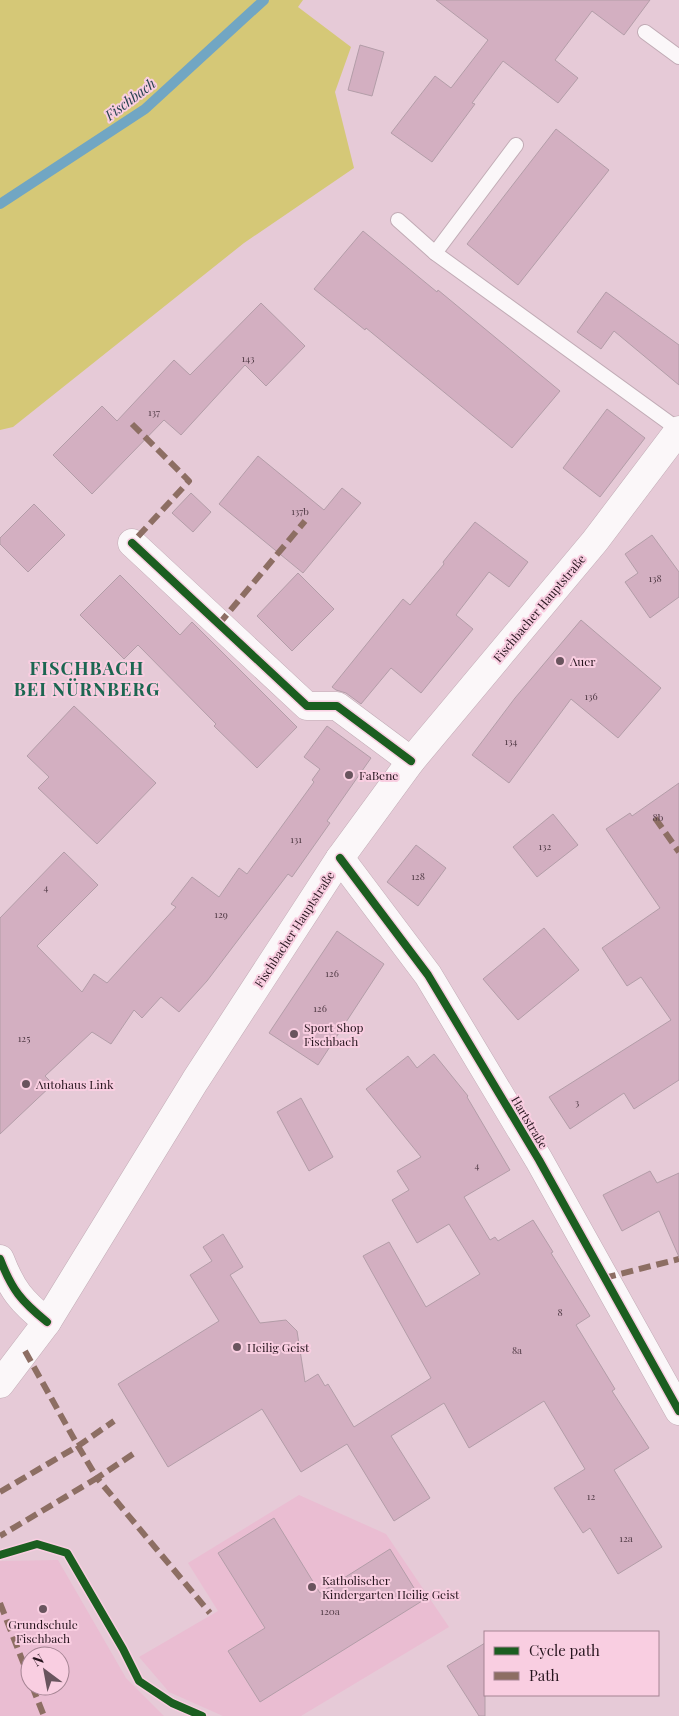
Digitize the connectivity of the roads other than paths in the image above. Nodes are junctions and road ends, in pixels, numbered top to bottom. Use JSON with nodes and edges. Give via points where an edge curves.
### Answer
{"nodes":[{"id":1,"x":645,"y":32,"type":"dead end"},
{"id":2,"x":679,"y":57,"type":"edge"},
{"id":3,"x":516,"y":145,"type":"dead end"},
{"id":4,"x":398,"y":220,"type":"dead end"},
{"id":5,"x":434,"y":253,"type":"junction"},
{"id":6,"x":679,"y":430,"type":"edge"},
{"id":7,"x":132,"y":543,"type":"dead end"},
{"id":8,"x":411,"y":761,"type":"junction"},
{"id":9,"x":340,"y":858,"type":"junction"},
{"id":10,"x":0,"y":1259,"type":"edge"},
{"id":11,"x":47,"y":1322,"type":"junction"},
{"id":12,"x":0,"y":1384,"type":"edge"},
{"id":13,"x":679,"y":1411,"type":"edge"}],
"edges":[{"from":1,"to":2,"type":"lane"},
{"from":3,"to":5,"type":"lane"},
{"from":4,"to":5,"type":"lane"},
{"from":5,"to":6,"type":"lane"},
{"from":6,"to":8,"type":"main road","name":"Fischbacher Hauptstraße","via":[[595,541]]},
{"from":7,"to":8,"type":"main road","via":[[307,706],[336,706]]},
{"from":8,"to":9,"type":"main road","name":"Fischbacher Hauptstraße"},
{"from":9,"to":11,"type":"main road","name":"Fischbacher Hauptstraße","via":[[195,1081]]},
{"from":9,"to":13,"type":"main road","name":"Hartstraße","via":[[428,975],[539,1160]]},
{"from":10,"to":11,"type":"main road","via":[[18,1297]]},
{"from":11,"to":12,"type":"main road","name":"Fischbacher Hauptstraße"}]}
